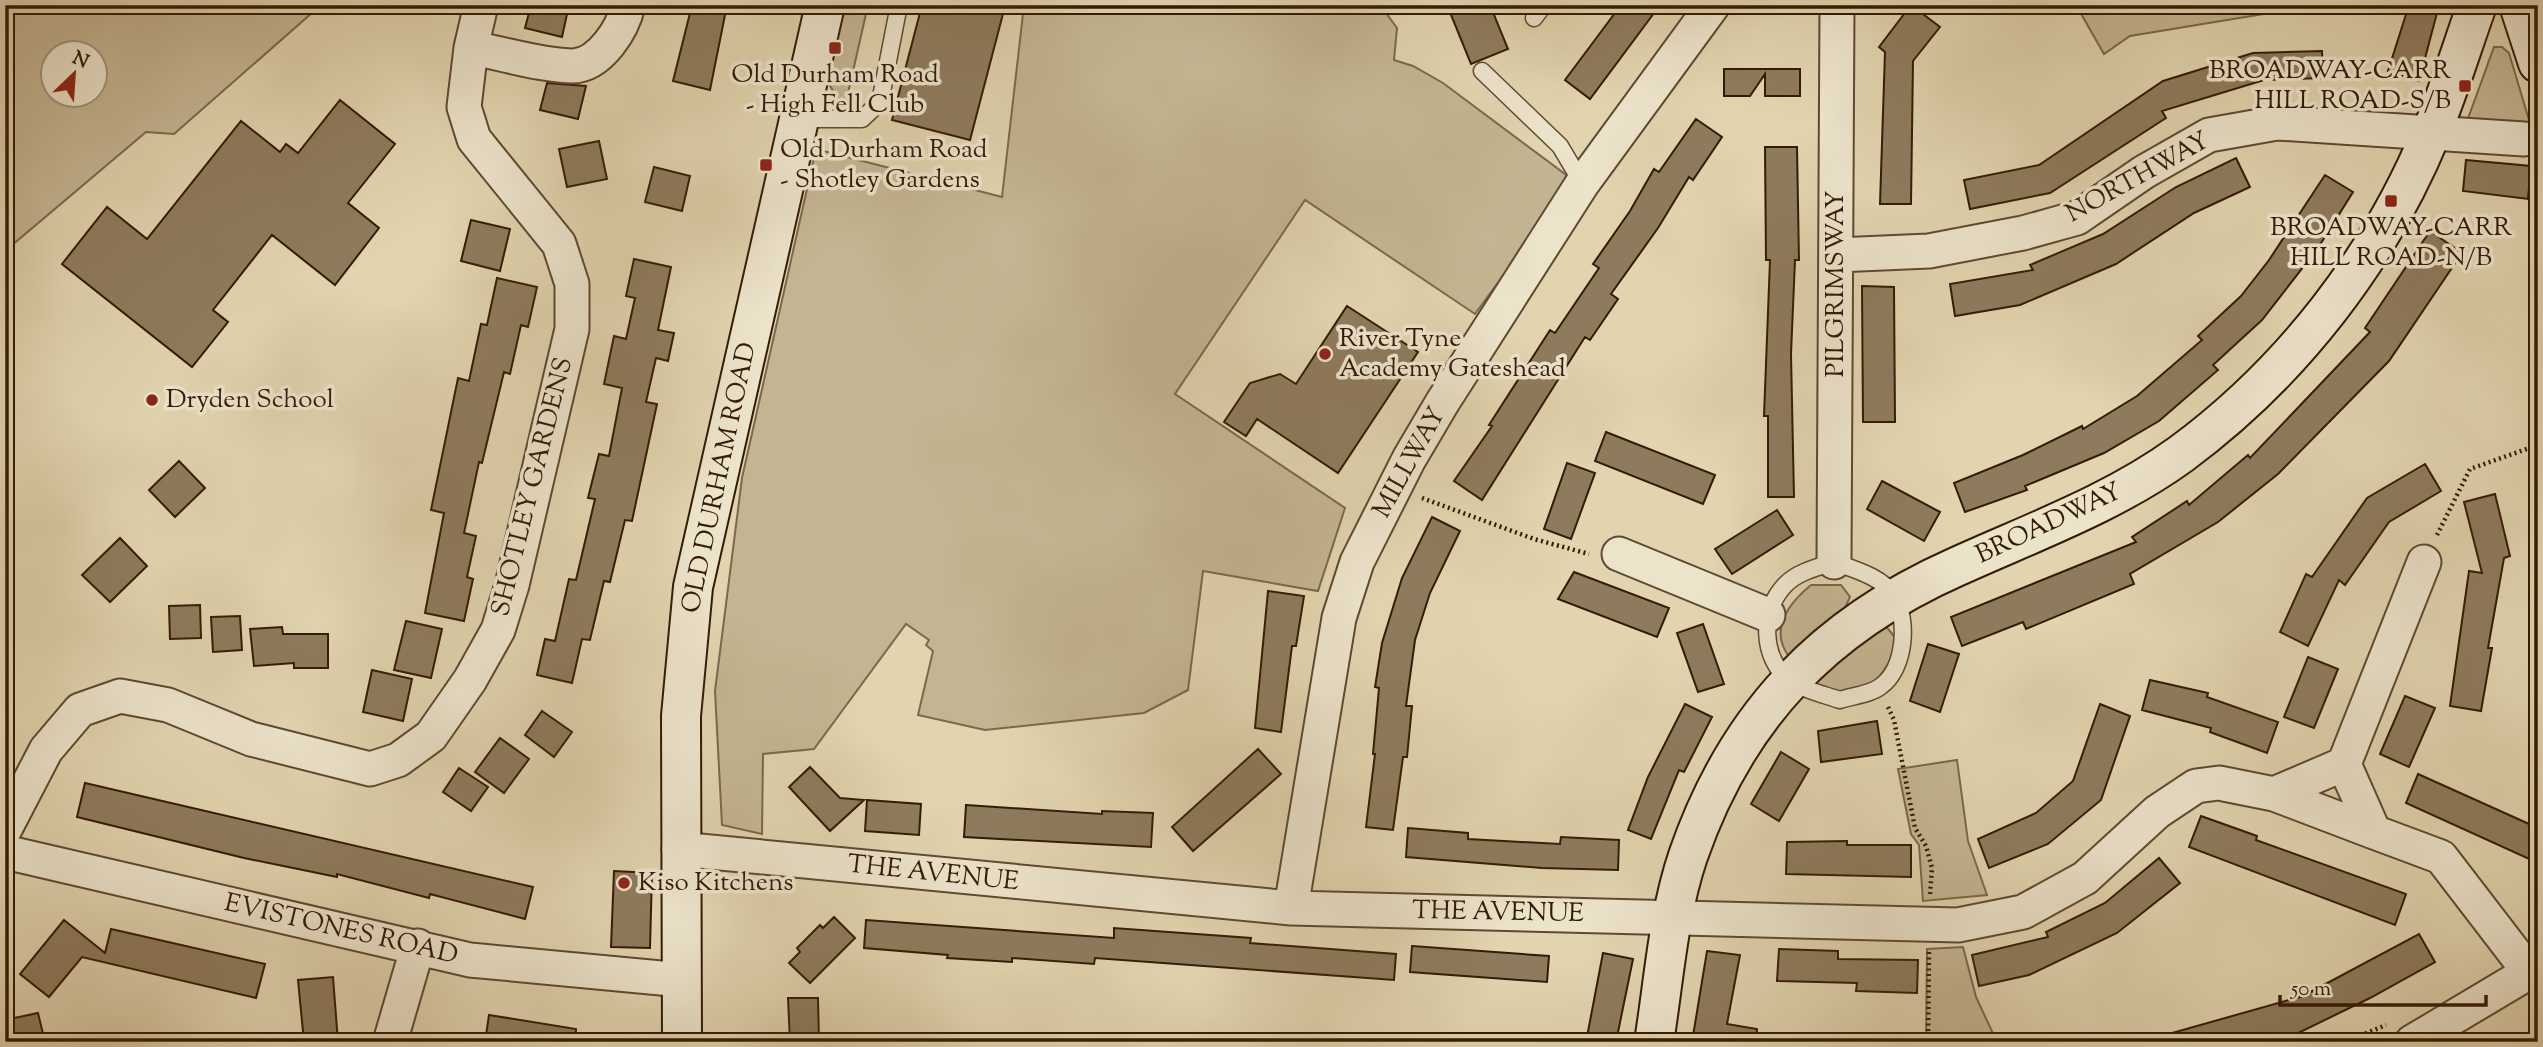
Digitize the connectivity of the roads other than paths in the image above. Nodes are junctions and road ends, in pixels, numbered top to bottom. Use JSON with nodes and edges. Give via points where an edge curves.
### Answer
{"nodes":[{"id":1,"x":481,"y":5,"type":"edge"},
{"id":2,"x":628,"y":5,"type":"edge"},
{"id":3,"x":825,"y":5,"type":"edge"},
{"id":4,"x":899,"y":5,"type":"edge"},
{"id":5,"x":1713,"y":5,"type":"edge"},
{"id":6,"x":1837,"y":5,"type":"edge"},
{"id":7,"x":2477,"y":5,"type":"edge"},
{"id":8,"x":2526,"y":7,"type":"edge"},
{"id":9,"x":471,"y":48,"type":"junction"},
{"id":10,"x":2538,"y":63,"type":"edge"},
{"id":11,"x":1482,"y":72,"type":"dead end"},
{"id":12,"x":799,"y":119,"type":"junction"},
{"id":13,"x":2432,"y":131,"type":"junction"},
{"id":14,"x":2524,"y":139,"type":"dead end"},
{"id":15,"x":1582,"y":184,"type":"junction"},
{"id":16,"x":1837,"y":255,"type":"junction"},
{"id":17,"x":1619,"y":554,"type":"road end"},
{"id":18,"x":1834,"y":562,"type":"junction"},
{"id":19,"x":2424,"y":562,"type":"road end"},
{"id":20,"x":1894,"y":596,"type":"junction"},
{"id":21,"x":1768,"y":615,"type":"junction"},
{"id":22,"x":1791,"y":681,"type":"junction"},
{"id":23,"x":2344,"y":764,"type":"junction"},
{"id":24,"x":2274,"y":794,"type":"junction"},
{"id":25,"x":5,"y":829,"type":"edge"},
{"id":26,"x":2374,"y":832,"type":"junction"},
{"id":27,"x":679,"y":849,"type":"junction"},
{"id":28,"x":5,"y":852,"type":"edge"},
{"id":29,"x":1291,"y":908,"type":"junction"},
{"id":30,"x":1674,"y":916,"type":"junction"},
{"id":31,"x":418,"y":946,"type":"junction"},
{"id":32,"x":2534,"y":970,"type":"edge"},
{"id":33,"x":682,"y":980,"type":"junction"},
{"id":34,"x":390,"y":1042,"type":"edge"},
{"id":35,"x":682,"y":1042,"type":"edge"},
{"id":36,"x":1654,"y":1042,"type":"edge"},
{"id":37,"x":2412,"y":1042,"type":"edge"}],
"edges":[{"from":1,"to":9,"type":"street","name":"SHOTLEY GARDENS"},
{"from":2,"to":9,"type":"street","via":[[604,51],[575,66]]},
{"from":3,"to":12,"type":"street","name":"OLD DURHAM ROAD"},
{"from":4,"to":12,"type":"lane","via":[[880,102],[862,119]]},
{"from":5,"to":15,"type":"street","name":"MILLWAY"},
{"from":6,"to":16,"type":"street","name":"PILGRIMSWAY"},
{"from":7,"to":13,"type":"street","name":"BROADWAY"},
{"from":8,"to":10,"type":"street"},
{"from":9,"to":25,"type":"street","name":"SHOTLEY GARDENS","via":[[464,107],[474,139],[559,244],[572,284],[572,329],[512,585],[498,631],[470,680],[431,736],[398,760],[370,769],[251,739],[168,705],[120,696],[80,710],[46,750]]},
{"from":11,"to":15,"type":"lane","via":[[1560,146]]},
{"from":12,"to":27,"type":"street","name":"OLD DURHAM ROAD","via":[[693,587],[681,716]]},
{"from":13,"to":14,"type":"street","name":"NORTHWAY"},
{"from":13,"to":16,"type":"street","name":"NORTHWAY","via":[[2277,123],[2209,135],[2077,218],[1929,251]]},
{"from":13,"to":20,"type":"street","name":"BROADWAY","via":[[2357,274],[2301,344],[2242,404],[2133,486]]},
{"from":15,"to":29,"type":"street","name":"MILLWAY","via":[[1442,403],[1357,562],[1339,618]]},
{"from":16,"to":18,"type":"street","name":"PILGRIMSWAY"},
{"from":17,"to":21,"type":"street"},
{"from":18,"to":20,"type":"lane","via":[[1875,579]]},
{"from":18,"to":21,"type":"lane","via":[[1806,571],[1785,585]]},
{"from":19,"to":23,"type":"street"},
{"from":20,"to":22,"type":"street","name":"BROADWAY","via":[[1839,633]]},
{"from":20,"to":22,"type":"lane","via":[[1903,652],[1882,686],[1840,701]]},
{"from":21,"to":22,"type":"lane","via":[[1771,656]]},
{"from":22,"to":30,"type":"street","name":"BROADWAY","via":[[1743,740],[1723,774],[1688,857]]},
{"from":23,"to":24,"type":"street"},
{"from":23,"to":26,"type":"street"},
{"from":24,"to":26,"type":"street","name":"THE AVENUE"},
{"from":24,"to":30,"type":"street","name":"THE AVENUE","via":[[2219,783],[2196,786],[2157,812],[2085,878],[2023,912],[1958,925]]},
{"from":26,"to":32,"type":"street","name":"THE AVENUE","via":[[2441,857]]},
{"from":27,"to":29,"type":"street","name":"THE AVENUE"},
{"from":27,"to":33,"type":"street","name":"OLD DURHAM ROAD"},
{"from":28,"to":31,"type":"street","name":"EVISTONES ROAD"},
{"from":29,"to":30,"type":"street","name":"THE AVENUE"},
{"from":30,"to":36,"type":"street","name":"BROADWAY"},
{"from":31,"to":33,"type":"street","name":"EVISTONES ROAD","via":[[470,960]]},
{"from":31,"to":34,"type":"street"},
{"from":32,"to":37,"type":"street"},
{"from":33,"to":35,"type":"street","name":"OLD DURHAM ROAD"}]}
